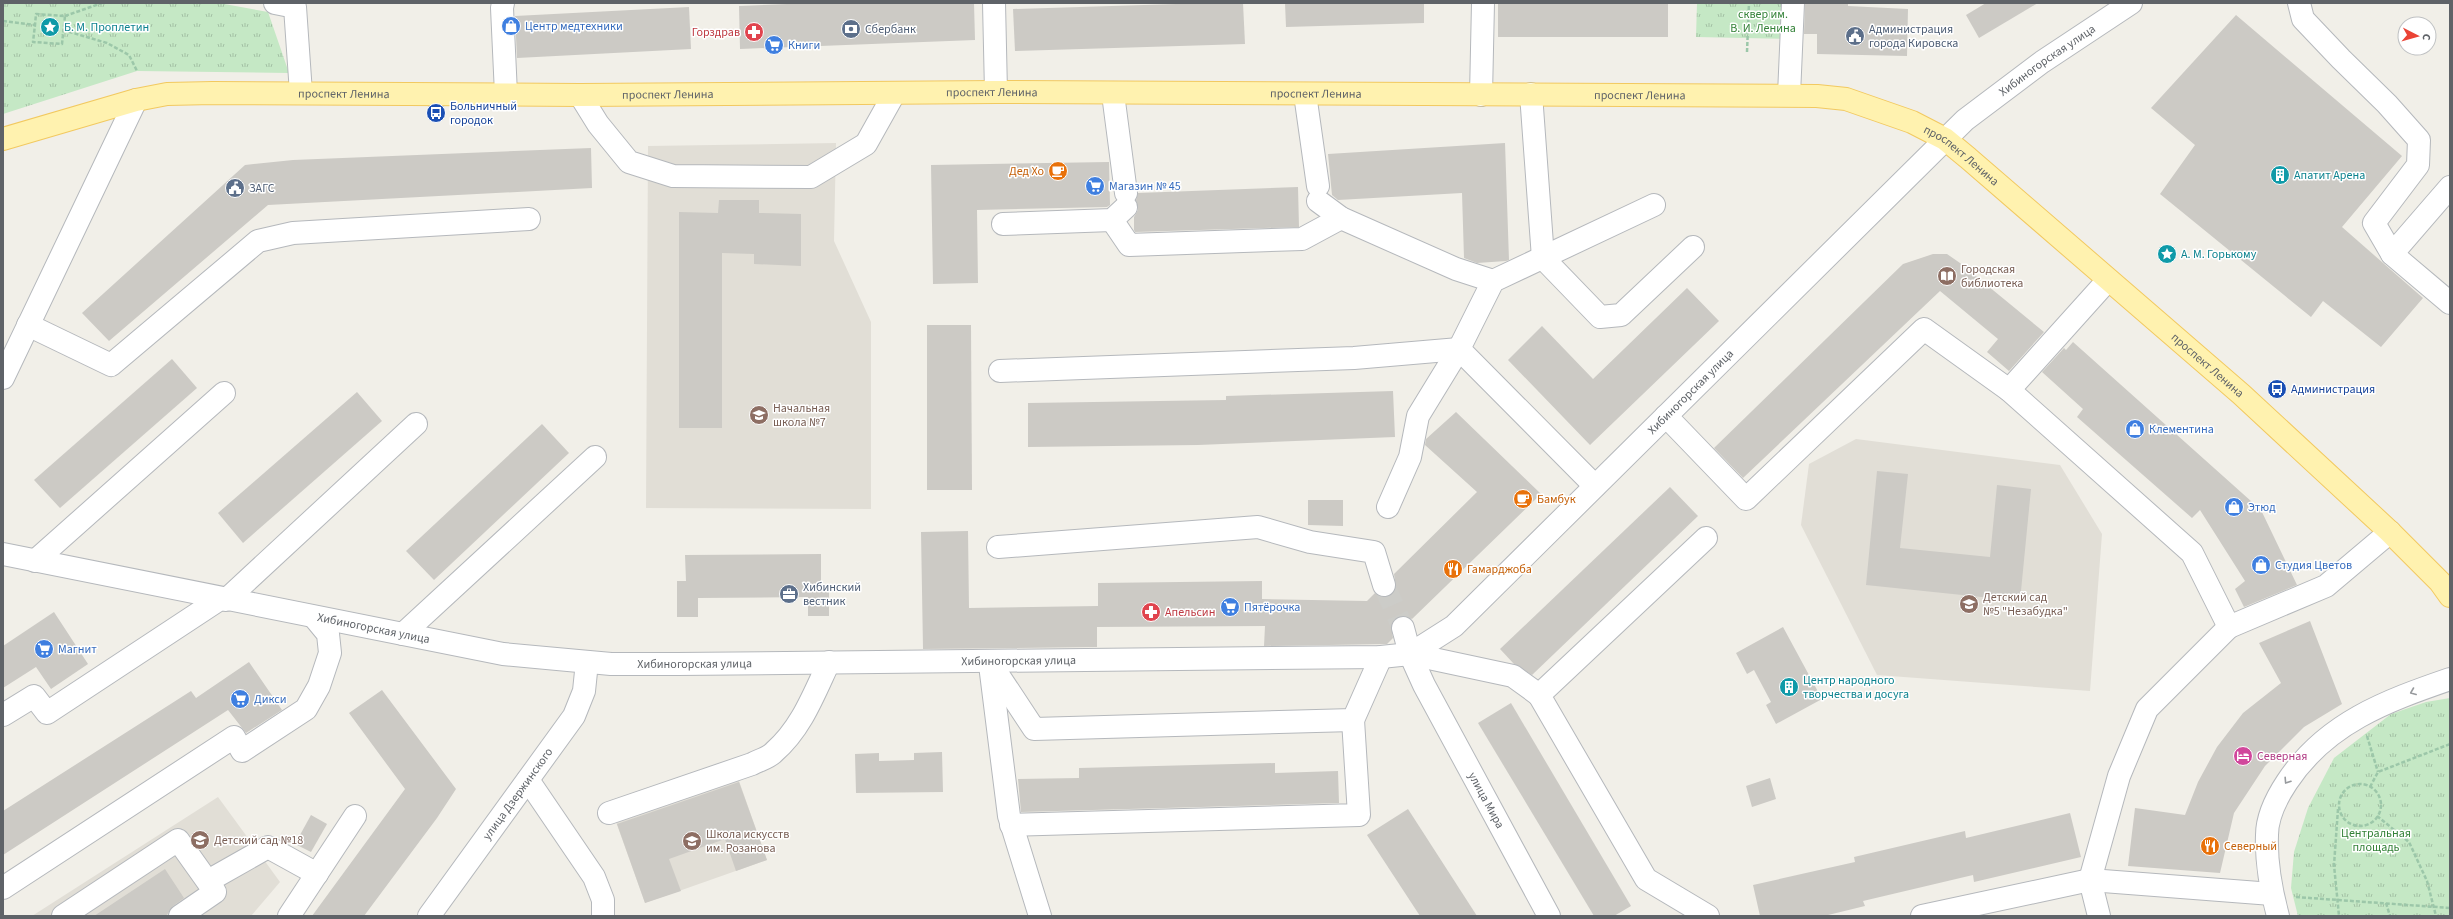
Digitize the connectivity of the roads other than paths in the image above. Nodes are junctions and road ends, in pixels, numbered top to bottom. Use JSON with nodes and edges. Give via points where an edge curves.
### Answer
{"nodes":[{"id":1,"x":504,"y":3,"type":"edge"},
{"id":2,"x":994,"y":3,"type":"edge"},
{"id":3,"x":1483,"y":3,"type":"edge"},
{"id":4,"x":1793,"y":3,"type":"edge"},
{"id":5,"x":2131,"y":3,"type":"edge"},
{"id":6,"x":2299,"y":3,"type":"edge"},
{"id":7,"x":291,"y":4,"type":"edge"},
{"id":8,"x":996,"y":92,"type":"junction"},
{"id":9,"x":301,"y":94,"type":"junction"},
{"id":10,"x":506,"y":94,"type":"junction"},
{"id":11,"x":894,"y":94,"type":"junction"},
{"id":12,"x":1113,"y":94,"type":"junction"},
{"id":13,"x":1305,"y":94,"type":"junction"},
{"id":14,"x":1531,"y":94,"type":"junction"},
{"id":15,"x":580,"y":95,"type":"junction"},
{"id":16,"x":1481,"y":95,"type":"junction"},
{"id":17,"x":1789,"y":95,"type":"junction"},
{"id":18,"x":136,"y":100,"type":"junction"},
{"id":19,"x":3,"y":139,"type":"edge"},
{"id":20,"x":1945,"y":139,"type":"junction"},
{"id":21,"x":2450,"y":187,"type":"edge"},
{"id":22,"x":1654,"y":205,"type":"dead end"},
{"id":23,"x":1121,"y":207,"type":"junction"},
{"id":24,"x":1341,"y":218,"type":"junction"},
{"id":25,"x":529,"y":219,"type":"dead end"},
{"id":26,"x":1003,"y":224,"type":"dead end"},
{"id":27,"x":1693,"y":246,"type":"dead end"},
{"id":28,"x":2392,"y":254,"type":"junction"},
{"id":29,"x":1543,"y":258,"type":"junction"},
{"id":30,"x":2108,"y":280,"type":"junction"},
{"id":31,"x":1493,"y":281,"type":"junction"},
{"id":32,"x":2450,"y":303,"type":"edge"},
{"id":33,"x":28,"y":325,"type":"junction"},
{"id":34,"x":1459,"y":349,"type":"junction"},
{"id":35,"x":1000,"y":371,"type":"dead end"},
{"id":36,"x":3,"y":378,"type":"edge"},
{"id":37,"x":2009,"y":390,"type":"junction"},
{"id":38,"x":224,"y":393,"type":"dead end"},
{"id":39,"x":1666,"y":416,"type":"junction"},
{"id":40,"x":416,"y":424,"type":"dead end"},
{"id":41,"x":595,"y":457,"type":"dead end"},
{"id":42,"x":1595,"y":486,"type":"junction"},
{"id":43,"x":1388,"y":507,"type":"dead end"},
{"id":44,"x":2390,"y":532,"type":"junction"},
{"id":45,"x":1706,"y":538,"type":"dead end"},
{"id":46,"x":998,"y":547,"type":"dead end"},
{"id":47,"x":19,"y":557,"type":"edge"},
{"id":48,"x":1384,"y":585,"type":"tunnel mouth"},
{"id":49,"x":2450,"y":596,"type":"edge"},
{"id":50,"x":223,"y":599,"type":"junction"},
{"id":51,"x":314,"y":617,"type":"junction"},
{"id":52,"x":1403,"y":628,"type":"tunnel mouth"},
{"id":53,"x":2229,"y":628,"type":"junction"},
{"id":54,"x":403,"y":634,"type":"junction"},
{"id":55,"x":1410,"y":654,"type":"junction"},
{"id":56,"x":1381,"y":657,"type":"junction"},
{"id":57,"x":989,"y":661,"type":"junction"},
{"id":58,"x":587,"y":662,"type":"junction"},
{"id":59,"x":829,"y":662,"type":"junction"},
{"id":60,"x":2450,"y":679,"type":"edge"},
{"id":61,"x":1539,"y":695,"type":"junction"},
{"id":62,"x":3,"y":716,"type":"edge"},
{"id":63,"x":1353,"y":720,"type":"junction"},
{"id":64,"x":528,"y":780,"type":"junction"},
{"id":65,"x":609,"y":814,"type":"dead end"},
{"id":66,"x":355,"y":816,"type":"dead end"},
{"id":67,"x":1012,"y":825,"type":"junction"},
{"id":68,"x":317,"y":874,"type":"junction"},
{"id":69,"x":2090,"y":880,"type":"junction"},
{"id":70,"x":208,"y":881,"type":"junction"},
{"id":71,"x":3,"y":888,"type":"edge"},
{"id":72,"x":2272,"y":894,"type":"junction"},
{"id":73,"x":62,"y":916,"type":"edge"},
{"id":74,"x":180,"y":916,"type":"edge"},
{"id":75,"x":289,"y":916,"type":"edge"},
{"id":76,"x":428,"y":916,"type":"edge"},
{"id":77,"x":603,"y":916,"type":"edge"},
{"id":78,"x":1040,"y":916,"type":"edge"},
{"id":79,"x":1549,"y":916,"type":"edge"},
{"id":80,"x":1708,"y":916,"type":"edge"},
{"id":81,"x":1922,"y":916,"type":"edge"},
{"id":82,"x":2099,"y":916,"type":"edge"},
{"id":83,"x":2278,"y":916,"type":"edge"}],
"edges":[{"from":1,"to":10,"type":"street","via":[[502,8]]},
{"from":2,"to":8,"type":"street"},
{"from":3,"to":16,"type":"street"},
{"from":4,"to":17,"type":"street"},
{"from":5,"to":20,"type":"street","name":"Хибиногорская улица","via":[[2042,62],[1965,120]]},
{"from":6,"to":28,"type":"street","via":[[2304,19],[2419,140],[2418,165],[2374,223]]},
{"from":7,"to":9,"type":"street"},
{"from":8,"to":11,"type":"main road","name":"проспект Ленина"},
{"from":8,"to":12,"type":"main road","name":"проспект Ленина"},
{"from":9,"to":10,"type":"main road","name":"проспект Ленина"},
{"from":9,"to":18,"type":"main road","name":"проспект Ленина","via":[[167,94]]},
{"from":10,"to":15,"type":"main road","name":"проспект Ленина"},
{"from":11,"to":15,"type":"main road","name":"проспект Ленина"},
{"from":11,"to":15,"type":"street","via":[[866,144],[811,177],[673,176],[629,162],[598,124]]},
{"from":12,"to":13,"type":"main road","name":"проспект Ленина"},
{"from":12,"to":23,"type":"street"},
{"from":13,"to":16,"type":"main road","name":"проспект Ленина"},
{"from":13,"to":24,"type":"street","via":[[1318,194]]},
{"from":14,"to":16,"type":"main road","name":"проспект Ленина"},
{"from":14,"to":17,"type":"main road","name":"проспект Ленина"},
{"from":14,"to":29,"type":"street"},
{"from":17,"to":20,"type":"main road","name":"проспект Ленина","via":[[1846,99],[1912,122]]},
{"from":18,"to":19,"type":"main road","name":"проспект Ленина"},
{"from":18,"to":33,"type":"street"},
{"from":20,"to":30,"type":"main road","name":"проспект Ленина"},
{"from":20,"to":39,"type":"street","name":"Хибиногорская улица"},
{"from":21,"to":28,"type":"street"},
{"from":22,"to":29,"type":"street"},
{"from":23,"to":24,"type":"street","via":[[1129,245],[1302,239]]},
{"from":23,"to":26,"type":"street"},
{"from":24,"to":31,"type":"street","via":[[1456,269]]},
{"from":25,"to":33,"type":"street","via":[[293,233],[258,241],[111,366]]},
{"from":27,"to":29,"type":"street","via":[[1621,315],[1600,317]]},
{"from":28,"to":32,"type":"street"},
{"from":29,"to":31,"type":"street"},
{"from":30,"to":37,"type":"street"},
{"from":30,"to":44,"type":"main road","name":"проспект Ленина","via":[[2241,394]]},
{"from":31,"to":34,"type":"street"},
{"from":33,"to":36,"type":"street"},
{"from":34,"to":35,"type":"street","via":[[1354,358]]},
{"from":34,"to":42,"type":"street"},
{"from":34,"to":43,"type":"street","via":[[1418,416],[1410,457]]},
{"from":37,"to":39,"type":"street","via":[[1924,329],[1746,499]]},
{"from":37,"to":53,"type":"street","via":[[2192,553]]},
{"from":38,"to":47,"type":"street"},
{"from":39,"to":42,"type":"street","name":"Хибиногорская улица"},
{"from":40,"to":50,"type":"street"},
{"from":41,"to":54,"type":"street"},
{"from":42,"to":55,"type":"street","name":"Хибиногорская улица","via":[[1454,626]]},
{"from":44,"to":49,"type":"main road","name":"проспект Ленина","via":[[2440,582]]},
{"from":44,"to":53,"type":"street","via":[[2326,586]]},
{"from":45,"to":61,"type":"street"},
{"from":46,"to":48,"type":"street","via":[[1258,527],[1310,542],[1374,552]]},
{"from":47,"to":50,"type":"street","name":"Хибиногорская улица"},
{"from":50,"to":51,"type":"street","name":"Хибиногорская улица"},
{"from":50,"to":62,"type":"street","via":[[47,713],[34,696]]},
{"from":51,"to":54,"type":"street","name":"Хибиногорская улица"},
{"from":51,"to":71,"type":"street","via":[[328,634],[330,653],[325,671],[306,709],[242,751],[234,737]]},
{"from":52,"to":55,"type":"street","name":"улица Мира"},
{"from":53,"to":69,"type":"street","via":[[2147,709],[2119,776]]},
{"from":54,"to":58,"type":"street","name":"Хибиногорская улица","via":[[503,654]]},
{"from":55,"to":56,"type":"street","name":"Хибиногорская улица"},
{"from":55,"to":61,"type":"street","via":[[1513,676]]},
{"from":55,"to":79,"type":"street","name":"улица Мира","via":[[1424,685]]},
{"from":56,"to":57,"type":"street","name":"Хибиногорская улица"},
{"from":56,"to":63,"type":"street"},
{"from":57,"to":59,"type":"street","name":"Хибиногорская улица"},
{"from":57,"to":63,"type":"street","via":[[1034,729]]},
{"from":57,"to":67,"type":"street"},
{"from":58,"to":59,"type":"street","name":"Хибиногорская улица"},
{"from":58,"to":64,"type":"street","name":"улица Дзержинского","via":[[584,691],[574,716]]},
{"from":59,"to":65,"type":"street","via":[[805,713],[790,735],[773,753],[752,764]]},
{"from":60,"to":72,"type":"street","one_way":true,"via":[[2361,715],[2330,733],[2298,764],[2275,799],[2267,834]]},
{"from":61,"to":80,"type":"street","via":[[1646,879]]},
{"from":63,"to":67,"type":"street","via":[[1359,815]]},
{"from":64,"to":76,"type":"street","name":"улица Дзержинского"},
{"from":64,"to":77,"type":"street","via":[[594,877],[603,900]]},
{"from":66,"to":68,"type":"street"},
{"from":67,"to":78,"type":"street"},
{"from":68,"to":70,"type":"street","via":[[268,848]]},
{"from":68,"to":75,"type":"street"},
{"from":69,"to":72,"type":"street"},
{"from":69,"to":81,"type":"street"},
{"from":69,"to":82,"type":"street"},
{"from":70,"to":73,"type":"street","via":[[178,840]]},
{"from":70,"to":74,"type":"street","via":[[215,892]]},
{"from":72,"to":83,"type":"street"}]}
